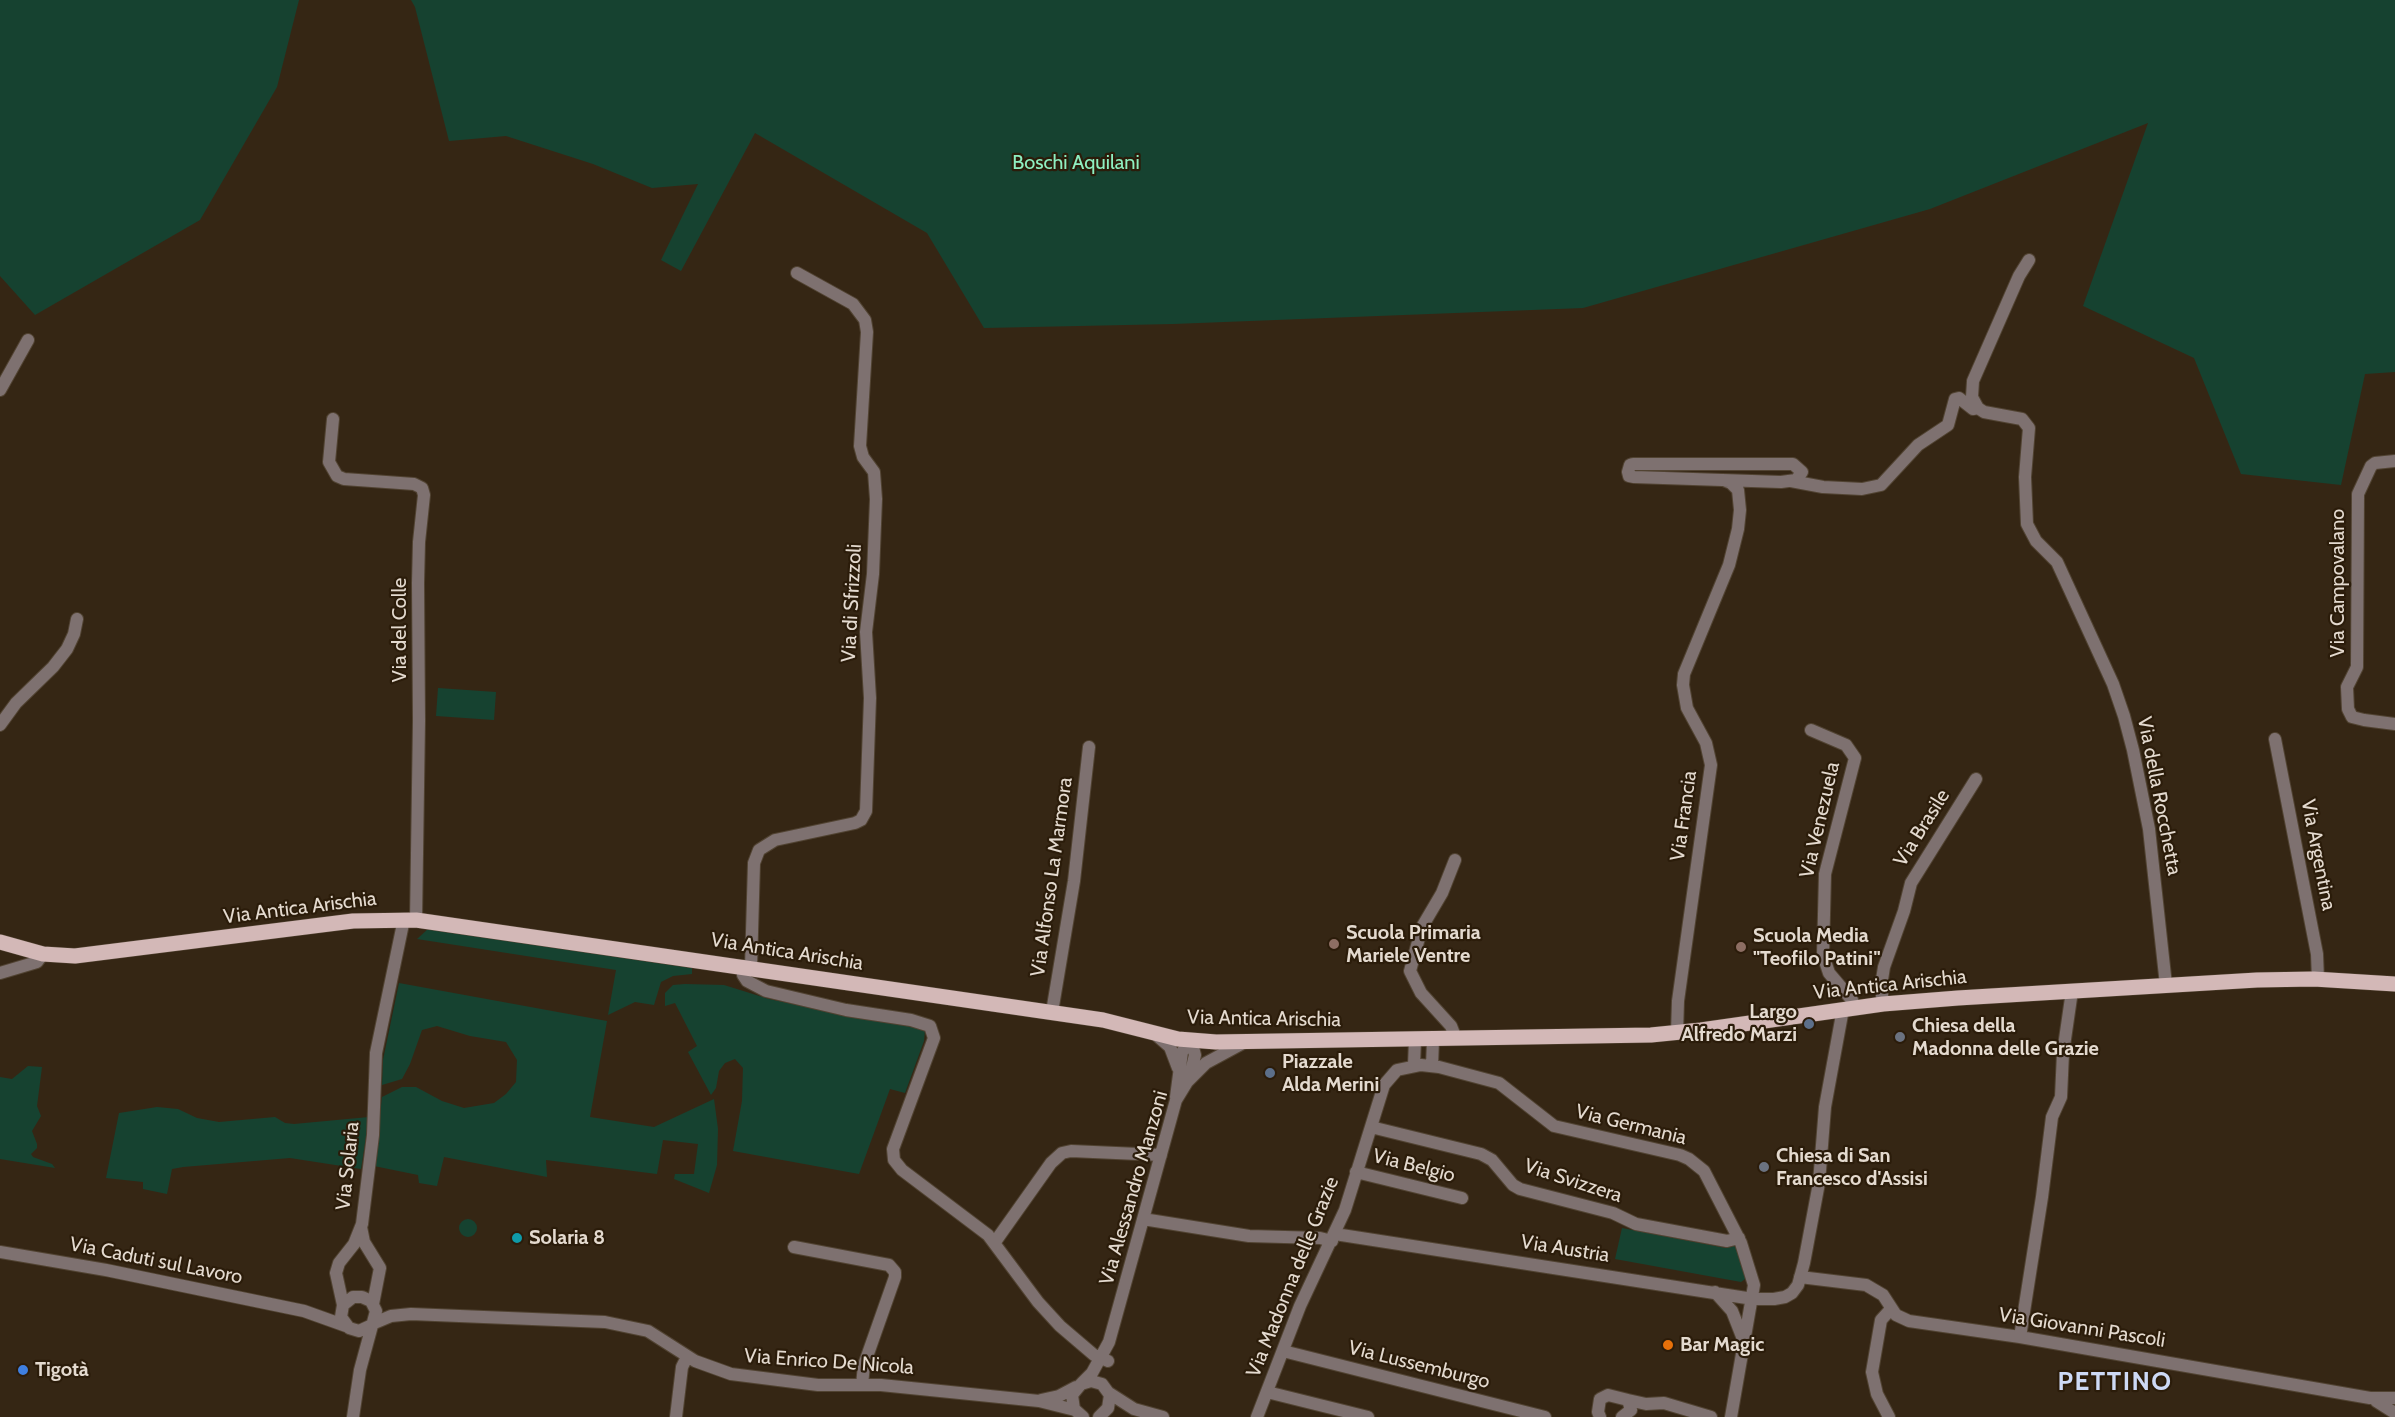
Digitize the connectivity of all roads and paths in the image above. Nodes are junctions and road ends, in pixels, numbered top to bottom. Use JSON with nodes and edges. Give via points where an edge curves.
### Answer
{"nodes":[{"id":1,"x":2029,"y":260,"type":"dead end"},
{"id":2,"x":797,"y":273,"type":"dead end"},
{"id":3,"x":28,"y":340,"type":"dead end"},
{"id":4,"x":0,"y":390,"type":"edge"},
{"id":5,"x":1978,"y":408,"type":"junction"},
{"id":6,"x":333,"y":418,"type":"dead end"},
{"id":7,"x":2395,"y":461,"type":"edge"},
{"id":8,"x":1802,"y":472,"type":"junction"},
{"id":9,"x":1723,"y":480,"type":"junction"},
{"id":10,"x":1767,"y":482,"type":"junction"},
{"id":11,"x":1791,"y":482,"type":"junction"},
{"id":12,"x":1823,"y":488,"type":"junction"},
{"id":13,"x":1740,"y":510,"type":"junction"},
{"id":14,"x":77,"y":619,"type":"dead end"},
{"id":15,"x":2395,"y":724,"type":"edge"},
{"id":16,"x":0,"y":725,"type":"edge"},
{"id":17,"x":1811,"y":730,"type":"dead end"},
{"id":18,"x":2275,"y":739,"type":"dead end"},
{"id":19,"x":1089,"y":747,"type":"dead end"},
{"id":20,"x":1976,"y":779,"type":"dead end"},
{"id":21,"x":1455,"y":860,"type":"dead end"},
{"id":22,"x":410,"y":920,"type":"junction"},
{"id":23,"x":0,"y":942,"type":"edge"},
{"id":24,"x":43,"y":954,"type":"junction"},
{"id":25,"x":747,"y":967,"type":"junction"},
{"id":26,"x":0,"y":973,"type":"edge"},
{"id":27,"x":2318,"y":980,"type":"junction"},
{"id":28,"x":2395,"y":984,"type":"edge"},
{"id":29,"x":2166,"y":985,"type":"junction"},
{"id":30,"x":2072,"y":991,"type":"junction"},
{"id":31,"x":1883,"y":1004,"type":"junction"},
{"id":32,"x":1849,"y":1008,"type":"junction"},
{"id":33,"x":1052,"y":1012,"type":"junction"},
{"id":34,"x":1154,"y":1033,"type":"junction"},
{"id":35,"x":1677,"y":1033,"type":"junction"},
{"id":36,"x":1456,"y":1039,"type":"junction"},
{"id":37,"x":1191,"y":1040,"type":"junction"},
{"id":38,"x":1415,"y":1040,"type":"junction"},
{"id":39,"x":1433,"y":1040,"type":"junction"},
{"id":40,"x":1247,"y":1041,"type":"junction"},
{"id":41,"x":1414,"y":1065,"type":"junction"},
{"id":42,"x":1432,"y":1066,"type":"junction"},
{"id":43,"x":1183,"y":1078,"type":"junction"},
{"id":44,"x":1371,"y":1127,"type":"junction"},
{"id":45,"x":1161,"y":1155,"type":"junction"},
{"id":46,"x":1356,"y":1172,"type":"junction"},
{"id":47,"x":1462,"y":1198,"type":"dead end"},
{"id":48,"x":1143,"y":1219,"type":"junction"},
{"id":49,"x":362,"y":1224,"type":"junction"},
{"id":50,"x":1334,"y":1237,"type":"junction"},
{"id":51,"x":1738,"y":1238,"type":"junction"},
{"id":52,"x":995,"y":1242,"type":"junction"},
{"id":53,"x":794,"y":1247,"type":"dead end"},
{"id":54,"x":349,"y":1251,"type":"junction"},
{"id":55,"x":0,"y":1252,"type":"edge"},
{"id":56,"x":374,"y":1256,"type":"junction"},
{"id":57,"x":1800,"y":1277,"type":"junction"},
{"id":58,"x":1715,"y":1292,"type":"junction"},
{"id":59,"x":1753,"y":1299,"type":"junction"},
{"id":60,"x":373,"y":1304,"type":"junction"},
{"id":61,"x":342,"y":1306,"type":"junction"},
{"id":62,"x":1892,"y":1309,"type":"junction"},
{"id":63,"x":304,"y":1311,"type":"junction"},
{"id":64,"x":411,"y":1314,"type":"junction"},
{"id":65,"x":372,"y":1324,"type":"junction"},
{"id":66,"x":347,"y":1327,"type":"junction"},
{"id":67,"x":2020,"y":1337,"type":"junction"},
{"id":68,"x":1744,"y":1343,"type":"junction"},
{"id":69,"x":1283,"y":1351,"type":"junction"},
{"id":70,"x":687,"y":1357,"type":"junction"},
{"id":71,"x":1105,"y":1360,"type":"junction"},
{"id":72,"x":360,"y":1370,"type":"junction"},
{"id":73,"x":862,"y":1385,"type":"junction"},
{"id":74,"x":1079,"y":1385,"type":"junction"},
{"id":75,"x":1108,"y":1391,"type":"junction"},
{"id":76,"x":1267,"y":1392,"type":"junction"},
{"id":77,"x":2370,"y":1398,"type":"junction"},
{"id":78,"x":2395,"y":1398,"type":"edge"},
{"id":79,"x":1039,"y":1401,"type":"junction"},
{"id":80,"x":1134,"y":1409,"type":"junction"},
{"id":81,"x":1626,"y":1410,"type":"edge"},
{"id":82,"x":2395,"y":1413,"type":"edge"},
{"id":83,"x":1078,"y":1414,"type":"edge"},
{"id":84,"x":1101,"y":1416,"type":"edge"},
{"id":85,"x":353,"y":1417,"type":"edge"},
{"id":86,"x":676,"y":1417,"type":"edge"},
{"id":87,"x":1163,"y":1417,"type":"edge"},
{"id":88,"x":1257,"y":1417,"type":"edge"},
{"id":89,"x":1368,"y":1417,"type":"edge"},
{"id":90,"x":1545,"y":1417,"type":"edge"},
{"id":91,"x":1600,"y":1417,"type":"edge"},
{"id":92,"x":1711,"y":1417,"type":"edge"},
{"id":93,"x":1731,"y":1417,"type":"edge"},
{"id":94,"x":1888,"y":1417,"type":"edge"}],
"edges":[{"from":1,"to":5,"type":"street","via":[[1973,381],[1972,397]]},
{"from":2,"to":25,"type":"street","name":"Via di Sfrizzoli","via":[[853,304],[865,320],[867,332],[860,452],[874,472],[876,500],[866,632],[870,698],[866,812],[855,823],[776,840],[759,850],[754,863]]},
{"from":3,"to":4,"type":"street"},
{"from":5,"to":12,"type":"street","via":[[1955,399],[1948,425],[1918,446],[1881,485],[1862,489]]},
{"from":5,"to":29,"type":"street","name":"Via della Rocchetta","via":[[2022,419],[2029,428],[2027,524],[2036,542],[2057,562],[2124,716],[2149,829]]},
{"from":6,"to":22,"type":"street","name":"Via del Colle","via":[[329,462],[337,476],[414,484],[422,488],[424,495],[418,583],[419,740]]},
{"from":7,"to":15,"type":"street","name":"Via Campovalano","via":[[2371,466],[2358,494],[2357,667],[2347,687],[2352,717]]},
{"from":8,"to":9,"type":"street","via":[[1793,464],[1633,464],[1628,468],[1629,476],[1634,477]]},
{"from":8,"to":11,"type":"street"},
{"from":8,"to":12,"type":"street"},
{"from":9,"to":10,"type":"street"},
{"from":9,"to":13,"type":"street","name":"Via Francia","via":[[1738,490]]},
{"from":10,"to":11,"type":"street"},
{"from":10,"to":13,"type":"street","name":"Via Francia","via":[[1749,491]]},
{"from":11,"to":12,"type":"street"},
{"from":13,"to":35,"type":"street","name":"Via Francia","via":[[1729,566],[1684,674],[1683,696],[1706,743],[1711,765],[1678,1001]]},
{"from":14,"to":16,"type":"street","via":[[67,649]]},
{"from":17,"to":32,"type":"street","name":"Via Venezuela","via":[[1846,745],[1855,758],[1829,854],[1823,895],[1825,965],[1852,1000]]},
{"from":18,"to":27,"type":"street","name":"Via Argentina","via":[[2317,954]]},
{"from":19,"to":33,"type":"street","name":"Via Alfonso La Marmora","via":[[1074,881]]},
{"from":20,"to":31,"type":"street","name":"Via Brasile","via":[[1911,883],[1884,966]]},
{"from":21,"to":36,"type":"street","via":[[1442,893],[1425,918],[1410,971],[1421,993],[1453,1028]]},
{"from":22,"to":24,"type":"main road","name":"Via Antica Arischia","via":[[323,924],[93,955]]},
{"from":22,"to":25,"type":"main road","name":"Via Antica Arischia"},
{"from":22,"to":49,"type":"street","name":"Via Solaria","via":[[378,1042],[370,1168]]},
{"from":23,"to":24,"type":"main road","name":"Via Antica Arischia"},
{"from":24,"to":26,"type":"street","via":[[37,962]]},
{"from":25,"to":33,"type":"main road","name":"Via Antica Arischia"},
{"from":25,"to":52,"type":"street","via":[[743,975],[747,981],[766,992],[930,1026],[934,1038],[893,1155],[902,1170]]},
{"from":27,"to":28,"type":"main road","name":"Via Antica Arischia"},
{"from":27,"to":29,"type":"main road","name":"Via Antica Arischia"},
{"from":29,"to":30,"type":"main road","name":"Via Antica Arischia"},
{"from":30,"to":31,"type":"main road","name":"Via Antica Arischia"},
{"from":30,"to":67,"type":"street","via":[[2061,1097],[2052,1117]]},
{"from":31,"to":32,"type":"main road","name":"Via Antica Arischia"},
{"from":32,"to":35,"type":"main road","name":"Via Antica Arischia"},
{"from":32,"to":57,"type":"street","via":[[1822,1127],[1819,1183]]},
{"from":33,"to":34,"type":"main road","name":"Via Antica Arischia"},
{"from":34,"to":37,"type":"main road","name":"Via Antica Arischia"},
{"from":34,"to":43,"type":"street","via":[[1170,1047]]},
{"from":35,"to":36,"type":"main road","name":"Via Antica Arischia"},
{"from":36,"to":39,"type":"main road","name":"Via Antica Arischia"},
{"from":37,"to":40,"type":"main road","name":"Via Antica Arischia"},
{"from":37,"to":43,"type":"street","via":[[1194,1064]]},
{"from":38,"to":39,"type":"main road","name":"Via Antica Arischia"},
{"from":38,"to":40,"type":"main road","name":"Via Antica Arischia"},
{"from":38,"to":41,"type":"street"},
{"from":39,"to":42,"type":"street"},
{"from":40,"to":43,"type":"street","name":"Via Alessandro Manzoni","via":[[1215,1056]]},
{"from":41,"to":42,"type":"street","name":"Via Germania"},
{"from":41,"to":44,"type":"street","name":"Via Madonna delle Grazie","via":[[1397,1070],[1389,1078]]},
{"from":42,"to":51,"type":"street","name":"Via Germania","via":[[1499,1083],[1554,1126],[1689,1159],[1709,1178]]},
{"from":43,"to":45,"type":"street","name":"Via Alessandro Manzoni"},
{"from":44,"to":46,"type":"street","name":"Via Madonna delle Grazie"},
{"from":44,"to":51,"type":"street","name":"Via Svizzera","via":[[1481,1154],[1520,1189],[1613,1213],[1636,1224],[1727,1241]]},
{"from":45,"to":48,"type":"street","name":"Via Alessandro Manzoni"},
{"from":45,"to":52,"type":"street","via":[[1062,1153]]},
{"from":46,"to":47,"type":"street","name":"Via Belgio"},
{"from":46,"to":50,"type":"street","name":"Via Madonna delle Grazie"},
{"from":48,"to":50,"type":"street","name":"Via Austria","via":[[1242,1236]]},
{"from":48,"to":71,"type":"street","name":"Via Alessandro Manzoni"},
{"from":49,"to":54,"type":"street","name":"Via Solaria"},
{"from":49,"to":56,"type":"street","name":"Via Solaria","via":[[363,1238]]},
{"from":50,"to":58,"type":"street","name":"Via Austria"},
{"from":50,"to":69,"type":"street","name":"Via Madonna delle Grazie"},
{"from":51,"to":59,"type":"street","name":"Via Germania","via":[[1753,1279]]},
{"from":52,"to":71,"type":"street","via":[[1060,1326]]},
{"from":53,"to":73,"type":"street","via":[[889,1265],[895,1272],[863,1368]]},
{"from":54,"to":56,"type":"street"},
{"from":54,"to":61,"type":"street","name":"Via Solaria","via":[[336,1274]]},
{"from":55,"to":63,"type":"street","name":"Via Caduti sul Lavoro"},
{"from":56,"to":60,"type":"street","name":"Via Solaria","via":[[380,1272]]},
{"from":57,"to":59,"type":"street","name":"Via Austria","via":[[1789,1295]]},
{"from":57,"to":62,"type":"street","name":"Via Giovanni Pascoli","via":[[1866,1285],[1883,1295]]},
{"from":58,"to":59,"type":"street","name":"Via Austria"},
{"from":58,"to":68,"type":"street","via":[[1732,1311]]},
{"from":59,"to":68,"type":"street","name":"Via Germania"},
{"from":60,"to":61,"type":"street","via":[[359,1296]]},
{"from":60,"to":64,"type":"street","name":"Via Enrico De Nicola"},
{"from":60,"to":65,"type":"street","via":[[376,1315]]},
{"from":61,"to":63,"type":"street","name":"Via Caduti sul Lavoro","via":[[328,1311]]},
{"from":61,"to":66,"type":"street","via":[[341,1317]]},
{"from":62,"to":67,"type":"street","name":"Via Giovanni Pascoli","via":[[1909,1321]]},
{"from":62,"to":94,"type":"street","via":[[1881,1320],[1872,1372]]},
{"from":63,"to":66,"type":"street","name":"Via Caduti sul Lavoro"},
{"from":64,"to":65,"type":"street","name":"Via Enrico De Nicola","via":[[391,1316]]},
{"from":64,"to":70,"type":"street","name":"Via Enrico De Nicola","via":[[620,1324],[653,1334]]},
{"from":65,"to":66,"type":"street","via":[[359,1331]]},
{"from":65,"to":72,"type":"street"},
{"from":66,"to":72,"type":"street","via":[[357,1344]]},
{"from":67,"to":77,"type":"street","name":"Via Giovanni Pascoli"},
{"from":68,"to":93,"type":"street","name":"Via Germania"},
{"from":69,"to":76,"type":"street","name":"Via Madonna delle Grazie"},
{"from":69,"to":90,"type":"street","name":"Via Lussemburgo"},
{"from":70,"to":73,"type":"street","name":"Via Enrico De Nicola","via":[[731,1374],[832,1386]]},
{"from":70,"to":86,"type":"street","via":[[682,1367]]},
{"from":71,"to":74,"type":"street","name":"Via Alessandro Manzoni"},
{"from":71,"to":75,"type":"street","name":"Via Alessandro Manzoni"},
{"from":72,"to":85,"type":"street"},
{"from":73,"to":79,"type":"street","name":"Via Enrico De Nicola"},
{"from":74,"to":75,"type":"street","via":[[1096,1381]]},
{"from":74,"to":79,"type":"street","name":"Via Enrico De Nicola"},
{"from":74,"to":83,"type":"street","via":[[1072,1398]]},
{"from":75,"to":80,"type":"street"},
{"from":75,"to":84,"type":"street","name":"Via Alessandro Manzoni","via":[[1110,1405]]},
{"from":76,"to":88,"type":"street","name":"Via Madonna delle Grazie"},
{"from":76,"to":89,"type":"street"},
{"from":77,"to":78,"type":"street","name":"Via Giovanni Pascoli"},
{"from":77,"to":82,"type":"street","name":"Via Giovanni Pascoli"},
{"from":79,"to":83,"type":"street","name":"Via Enrico De Nicola"},
{"from":80,"to":84,"type":"street"},
{"from":80,"to":87,"type":"street"},
{"from":81,"to":91,"type":"street","via":[[1608,1395],[1602,1396]]},
{"from":81,"to":92,"type":"street","via":[[1646,1404],[1672,1405]]}]}
